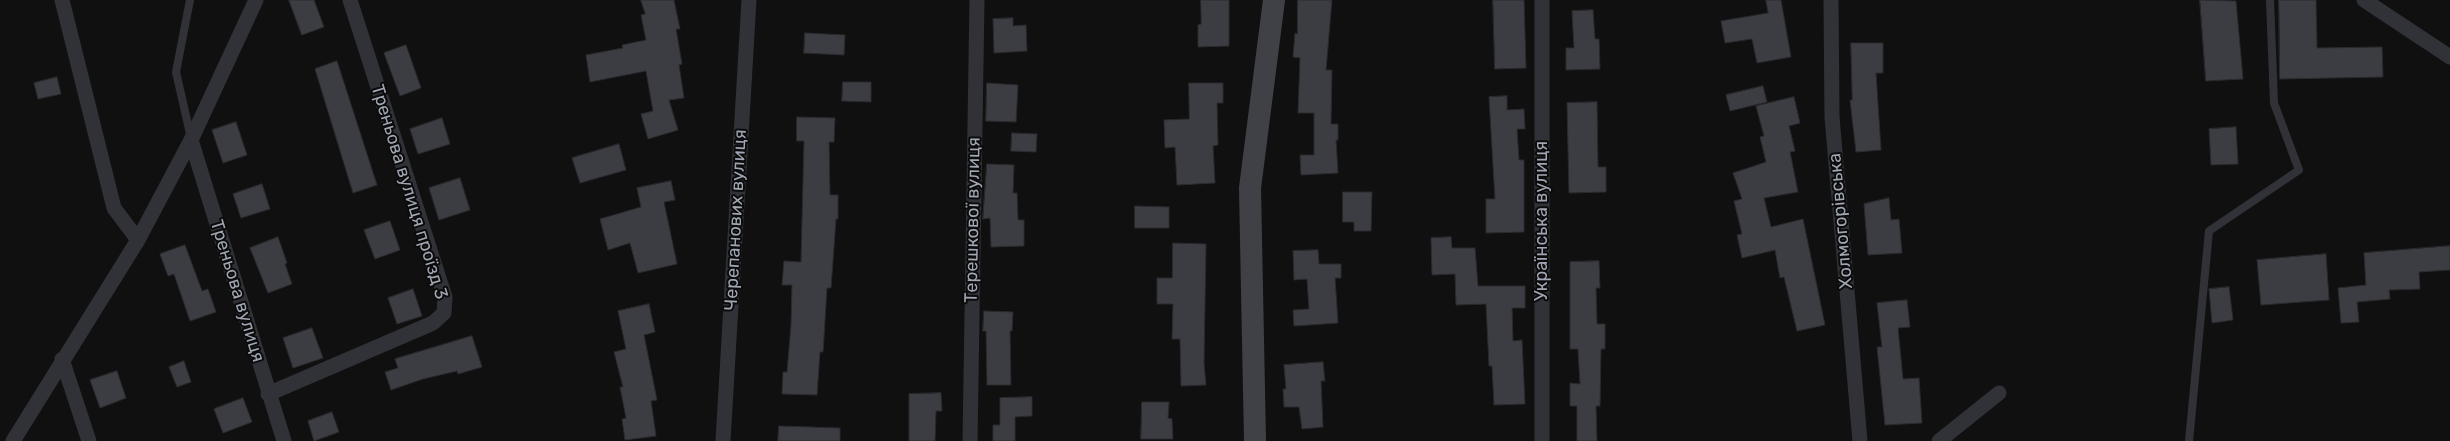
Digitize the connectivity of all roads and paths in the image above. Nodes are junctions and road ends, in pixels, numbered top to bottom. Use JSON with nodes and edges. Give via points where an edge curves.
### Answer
{"nodes":[{"id":1,"x":62,"y":0,"type":"edge"},
{"id":2,"x":190,"y":0,"type":"edge"},
{"id":3,"x":256,"y":0,"type":"edge"},
{"id":4,"x":350,"y":0,"type":"edge"},
{"id":5,"x":748,"y":0,"type":"edge"},
{"id":6,"x":977,"y":0,"type":"edge"},
{"id":7,"x":1274,"y":0,"type":"edge"},
{"id":8,"x":1542,"y":0,"type":"edge"},
{"id":9,"x":1831,"y":0,"type":"edge"},
{"id":10,"x":2270,"y":0,"type":"edge"},
{"id":11,"x":2364,"y":0,"type":"edge"},
{"id":12,"x":2450,"y":57,"type":"edge"},
{"id":13,"x":191,"y":140,"type":"junction"},
{"id":14,"x":138,"y":240,"type":"junction"},
{"id":15,"x":62,"y":359,"type":"junction"},
{"id":16,"x":1999,"y":393,"type":"dead end"},
{"id":17,"x":268,"y":394,"type":"junction"},
{"id":18,"x":13,"y":441,"type":"edge"},
{"id":19,"x":89,"y":441,"type":"edge"},
{"id":20,"x":284,"y":441,"type":"edge"},
{"id":21,"x":723,"y":441,"type":"edge"},
{"id":22,"x":970,"y":441,"type":"edge"},
{"id":23,"x":1255,"y":441,"type":"edge"},
{"id":24,"x":1542,"y":441,"type":"edge"},
{"id":25,"x":1860,"y":441,"type":"edge"},
{"id":26,"x":1939,"y":441,"type":"edge"},
{"id":27,"x":2190,"y":441,"type":"edge"}],
"edges":[{"from":1,"to":14,"type":"street","via":[[114,208]]},
{"from":2,"to":13,"type":"lane","via":[[176,72]]},
{"from":3,"to":13,"type":"street"},
{"from":4,"to":17,"type":"street","name":"Треньова вулиця проїзд 3","via":[[445,297],[444,313],[433,323]]},
{"from":5,"to":21,"type":"street","name":"Черепанових вулиця"},
{"from":6,"to":22,"type":"street","name":"Терешкової вулиця"},
{"from":7,"to":23,"type":"street","via":[[1250,188]]},
{"from":8,"to":24,"type":"street","name":"Українська вулиця"},
{"from":9,"to":25,"type":"street","name":"Холмогорівська","via":[[1832,117]]},
{"from":10,"to":27,"type":"lane","via":[[2274,103],[2300,170],[2209,231]]},
{"from":11,"to":12,"type":"street"},
{"from":13,"to":14,"type":"street"},
{"from":13,"to":17,"type":"street","name":"Треньова вулиця"},
{"from":14,"to":15,"type":"street"},
{"from":15,"to":18,"type":"street"},
{"from":15,"to":19,"type":"street"},
{"from":16,"to":26,"type":"street"},
{"from":17,"to":20,"type":"street","name":"Треньова вулиця"}]}
